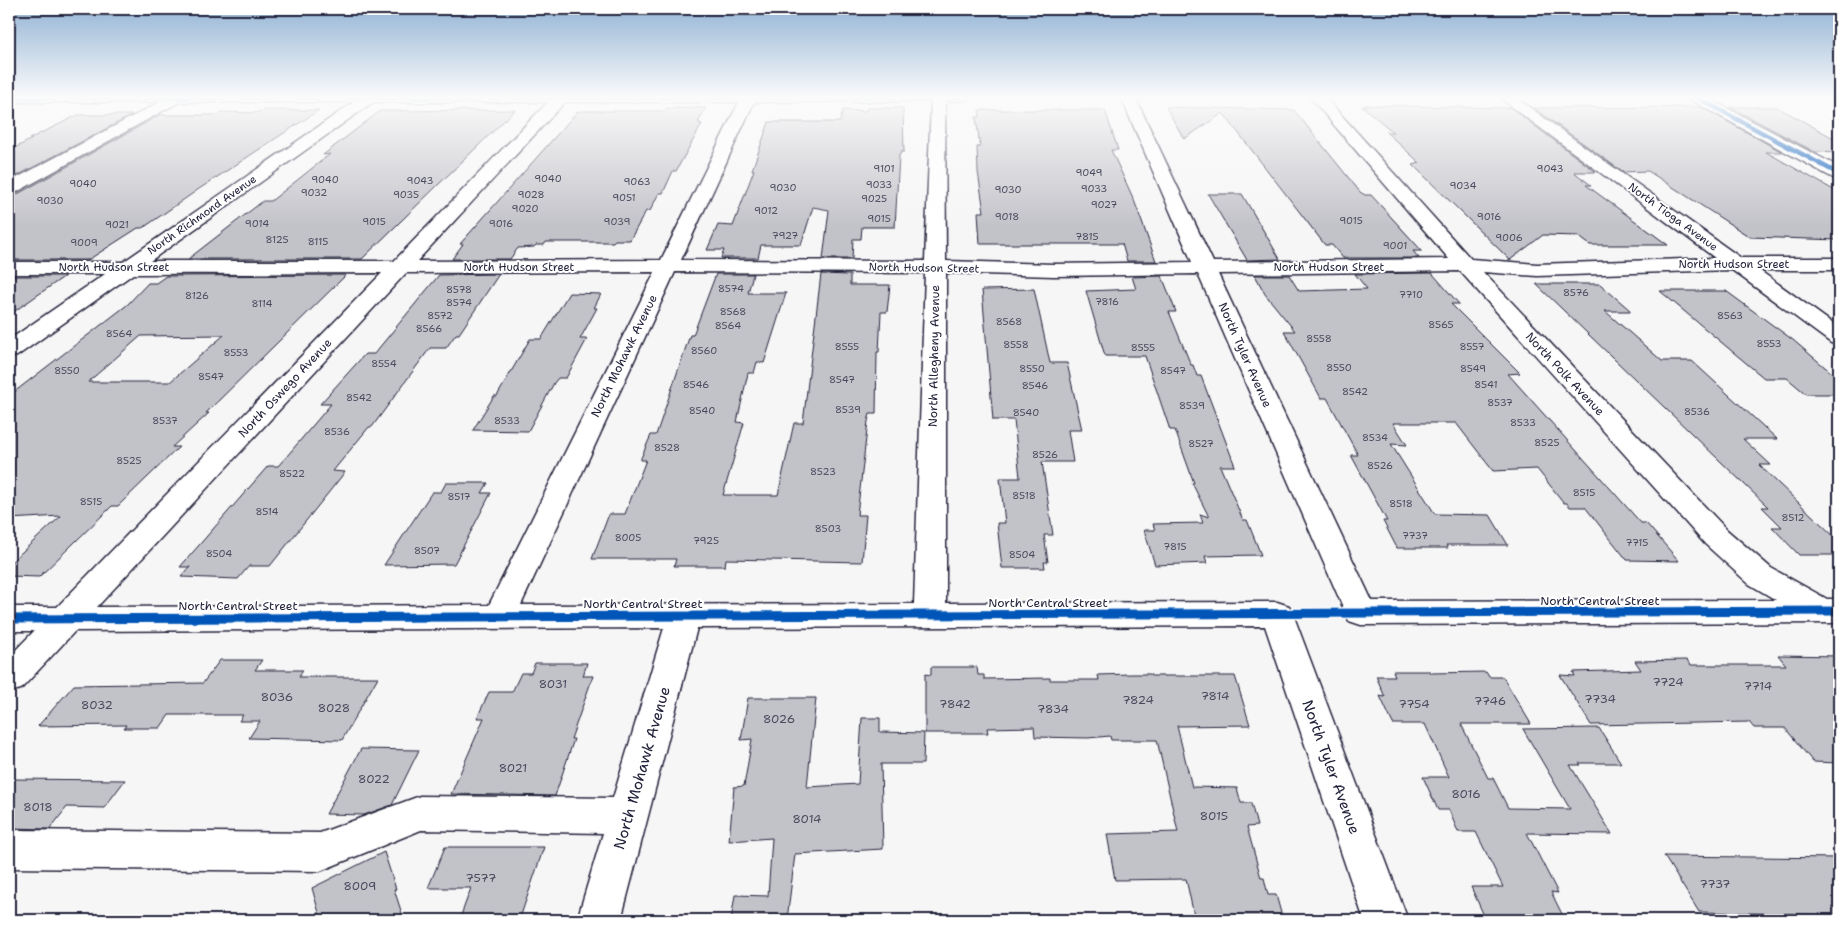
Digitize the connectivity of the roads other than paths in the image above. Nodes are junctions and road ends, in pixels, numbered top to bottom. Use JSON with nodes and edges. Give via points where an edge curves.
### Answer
{"nodes":[{"id":1,"x":100,"y":140,"type":"edge"},
{"id":2,"x":308,"y":140,"type":"edge"},
{"id":3,"x":519,"y":140,"type":"edge"},
{"id":4,"x":728,"y":140,"type":"edge"},
{"id":5,"x":937,"y":140,"type":"edge"},
{"id":6,"x":1148,"y":140,"type":"edge"},
{"id":7,"x":1355,"y":140,"type":"edge"},
{"id":8,"x":1566,"y":140,"type":"edge"},
{"id":9,"x":1777,"y":140,"type":"edge"},
{"id":10,"x":1839,"y":174,"type":"edge"},
{"id":11,"x":9,"y":189,"type":"edge"},
{"id":12,"x":1738,"y":264,"type":"junction"},
{"id":13,"x":1839,"y":264,"type":"edge"},
{"id":14,"x":1465,"y":265,"type":"junction"},
{"id":15,"x":126,"y":267,"type":"junction"},
{"id":16,"x":399,"y":267,"type":"junction"},
{"id":17,"x":667,"y":267,"type":"junction"},
{"id":18,"x":935,"y":267,"type":"junction"},
{"id":19,"x":1206,"y":267,"type":"junction"},
{"id":20,"x":9,"y":268,"type":"edge"},
{"id":21,"x":1839,"y":338,"type":"edge"},
{"id":22,"x":9,"y":351,"type":"edge"},
{"id":23,"x":1361,"y":613,"type":"joint"},
{"id":24,"x":1276,"y":614,"type":"joint"},
{"id":25,"x":1834,"y":614,"type":"edge"},
{"id":26,"x":930,"y":615,"type":"junction"},
{"id":27,"x":500,"y":616,"type":"junction"},
{"id":28,"x":684,"y":616,"type":"junction"},
{"id":29,"x":66,"y":618,"type":"junction"},
{"id":30,"x":9,"y":619,"type":"edge"},
{"id":31,"x":9,"y":679,"type":"edge"},
{"id":32,"x":628,"y":816,"type":"junction"},
{"id":33,"x":9,"y":849,"type":"edge"},
{"id":34,"x":599,"y":920,"type":"edge"},
{"id":35,"x":1386,"y":920,"type":"edge"}],
"edges":[{"from":1,"to":11,"type":"street"},
{"from":2,"to":15,"type":"street","name":"North Richmond Avenue"},
{"from":3,"to":16,"type":"street","name":"North Oswego Avenue"},
{"from":4,"to":17,"type":"street","name":"North Mohawk Avenue"},
{"from":5,"to":18,"type":"street","name":"North Allegheny Avenue"},
{"from":6,"to":19,"type":"street","name":"North Tyler Avenue"},
{"from":7,"to":14,"type":"street","name":"North Polk Avenue"},
{"from":8,"to":12,"type":"street","name":"North Tioga Avenue"},
{"from":9,"to":10,"type":"street"},
{"from":12,"to":13,"type":"street","name":"North Hudson Street"},
{"from":12,"to":14,"type":"street","name":"North Hudson Street","via":[[1537,270]]},
{"from":12,"to":21,"type":"street","name":"North Tioga Avenue"},
{"from":14,"to":19,"type":"street","name":"North Hudson Street"},
{"from":14,"to":25,"type":"street","name":"North Polk Avenue","via":[[1716,537],[1760,576]]},
{"from":15,"to":16,"type":"street","name":"North Hudson Street"},
{"from":15,"to":20,"type":"street","name":"North Hudson Street"},
{"from":15,"to":22,"type":"street","name":"North Richmond Avenue"},
{"from":16,"to":17,"type":"street","name":"North Hudson Street"},
{"from":16,"to":29,"type":"street","name":"North Oswego Avenue"},
{"from":17,"to":18,"type":"street","name":"North Hudson Street"},
{"from":17,"to":27,"type":"street","name":"North Mohawk Avenue"},
{"from":18,"to":19,"type":"street","name":"North Hudson Street","via":[[1054,270]]},
{"from":18,"to":26,"type":"street","name":"North Allegheny Avenue"},
{"from":19,"to":23,"type":"street","name":"North Tyler Avenue"},
{"from":23,"to":25,"type":"street","name":"North Central Street"},
{"from":24,"to":26,"type":"street","name":"North Central Street"},
{"from":24,"to":35,"type":"street","name":"North Tyler Avenue"},
{"from":26,"to":28,"type":"street","name":"North Central Street"},
{"from":27,"to":28,"type":"street","name":"North Central Street"},
{"from":27,"to":29,"type":"street","name":"North Central Street"},
{"from":28,"to":32,"type":"street","name":"North Mohawk Avenue"},
{"from":29,"to":30,"type":"street","name":"North Central Street"},
{"from":29,"to":31,"type":"street","name":"North Oswego Avenue"},
{"from":32,"to":33,"type":"street","via":[[420,813],[320,852]]},
{"from":32,"to":34,"type":"street","name":"North Mohawk Avenue"}]}
